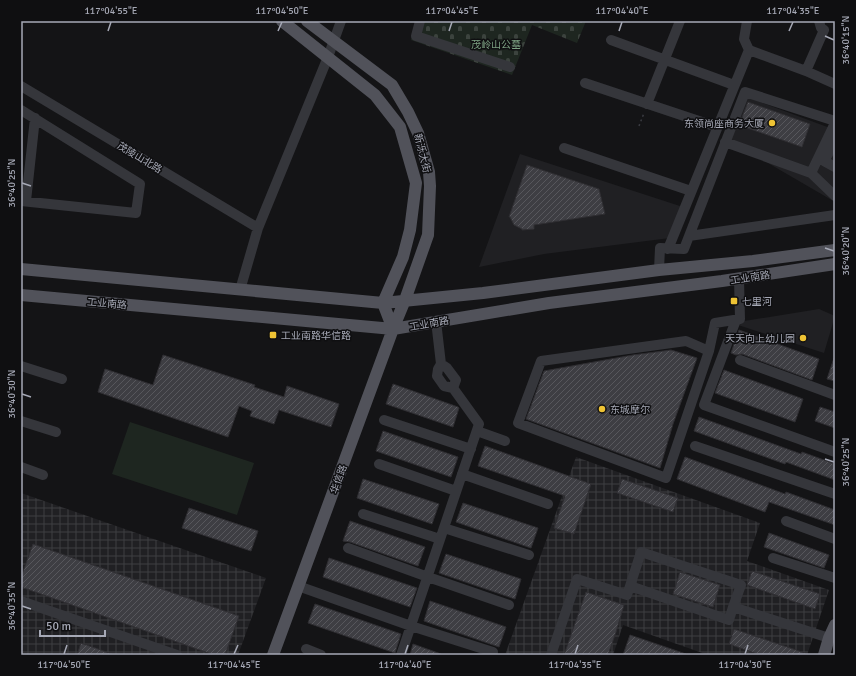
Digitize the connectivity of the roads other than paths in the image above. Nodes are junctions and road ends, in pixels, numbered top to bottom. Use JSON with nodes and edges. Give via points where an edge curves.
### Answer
{"nodes":[{"id":1,"x":282,"y":21,"type":"edge"},
{"id":2,"x":307,"y":21,"type":"edge"},
{"id":3,"x":341,"y":21,"type":"edge"},
{"id":4,"x":420,"y":21,"type":"edge"},
{"id":5,"x":680,"y":21,"type":"edge"},
{"id":6,"x":746,"y":21,"type":"edge"},
{"id":7,"x":819,"y":21,"type":"edge"},
{"id":8,"x":611,"y":40,"type":"dead end"},
{"id":9,"x":332,"y":41,"type":"junction"},
{"id":10,"x":749,"y":50,"type":"junction"},
{"id":11,"x":328,"y":57,"type":"junction"},
{"id":12,"x":664,"y":59,"type":"junction"},
{"id":13,"x":510,"y":67,"type":"dead end"},
{"id":14,"x":806,"y":71,"type":"junction"},
{"id":15,"x":585,"y":83,"type":"dead end"},
{"id":16,"x":835,"y":84,"type":"edge"},
{"id":17,"x":734,"y":85,"type":"junction"},
{"id":18,"x":21,"y":86,"type":"edge"},
{"id":19,"x":647,"y":104,"type":"junction"},
{"id":20,"x":21,"y":110,"type":"edge"},
{"id":21,"x":35,"y":118,"type":"junction"},
{"id":22,"x":835,"y":122,"type":"edge"},
{"id":23,"x":717,"y":127,"type":"junction"},
{"id":24,"x":725,"y":142,"type":"junction"},
{"id":25,"x":835,"y":142,"type":"edge"},
{"id":26,"x":564,"y":148,"type":"dead end"},
{"id":27,"x":26,"y":157,"type":"edge"},
{"id":28,"x":835,"y":168,"type":"edge"},
{"id":29,"x":811,"y":173,"type":"junction"},
{"id":30,"x":691,"y":191,"type":"junction"},
{"id":31,"x":835,"y":196,"type":"edge"},
{"id":32,"x":24,"y":201,"type":"edge"},
{"id":33,"x":835,"y":215,"type":"edge"},
{"id":34,"x":258,"y":228,"type":"junction"},
{"id":35,"x":688,"y":236,"type":"junction"},
{"id":36,"x":668,"y":249,"type":"junction"},
{"id":37,"x":835,"y":250,"type":"edge"},
{"id":38,"x":835,"y":264,"type":"edge"},
{"id":39,"x":21,"y":269,"type":"edge"},
{"id":40,"x":659,"y":270,"type":"junction"},
{"id":41,"x":739,"y":278,"type":"junction"},
{"id":42,"x":240,"y":290,"type":"junction"},
{"id":43,"x":21,"y":295,"type":"edge"},
{"id":44,"x":406,"y":300,"type":"junction"},
{"id":45,"x":383,"y":303,"type":"junction"},
{"id":46,"x":736,"y":320,"type":"junction"},
{"id":47,"x":436,"y":321,"type":"junction"},
{"id":48,"x":393,"y":329,"type":"junction"},
{"id":49,"x":709,"y":351,"type":"junction"},
{"id":50,"x":740,"y":360,"type":"dead end"},
{"id":51,"x":21,"y":366,"type":"edge"},
{"id":52,"x":62,"y":379,"type":"dead end"},
{"id":53,"x":835,"y":395,"type":"edge"},
{"id":54,"x":384,"y":420,"type":"dead end"},
{"id":55,"x":21,"y":421,"type":"edge"},
{"id":56,"x":476,"y":431,"type":"junction"},
{"id":57,"x":56,"y":432,"type":"dead end"},
{"id":58,"x":505,"y":441,"type":"dead end"},
{"id":59,"x":695,"y":446,"type":"dead end"},
{"id":60,"x":470,"y":449,"type":"junction"},
{"id":61,"x":835,"y":452,"type":"edge"},
{"id":62,"x":379,"y":464,"type":"dead end"},
{"id":63,"x":21,"y":467,"type":"edge"},
{"id":64,"x":462,"y":474,"type":"junction"},
{"id":65,"x":43,"y":475,"type":"dead end"},
{"id":66,"x":456,"y":491,"type":"junction"},
{"id":67,"x":835,"y":494,"type":"edge"},
{"id":68,"x":548,"y":504,"type":"dead end"},
{"id":69,"x":363,"y":514,"type":"dead end"},
{"id":70,"x":786,"y":521,"type":"dead end"},
{"id":71,"x":444,"y":528,"type":"junction"},
{"id":72,"x":440,"y":539,"type":"junction"},
{"id":73,"x":835,"y":539,"type":"edge"},
{"id":74,"x":348,"y":548,"type":"dead end"},
{"id":75,"x":529,"y":555,"type":"dead end"},
{"id":76,"x":773,"y":558,"type":"dead end"},
{"id":77,"x":428,"y":577,"type":"junction"},
{"id":78,"x":835,"y":578,"type":"edge"},
{"id":79,"x":298,"y":586,"type":"junction"},
{"id":80,"x":630,"y":586,"type":"junction"},
{"id":81,"x":21,"y":602,"type":"edge"},
{"id":82,"x":509,"y":605,"type":"dead end"},
{"id":83,"x":733,"y":607,"type":"junction"},
{"id":84,"x":835,"y":625,"type":"edge"},
{"id":85,"x":411,"y":626,"type":"junction"},
{"id":86,"x":829,"y":638,"type":"junction"},
{"id":87,"x":306,"y":649,"type":"dead end"},
{"id":88,"x":492,"y":652,"type":"dead end"},
{"id":89,"x":177,"y":655,"type":"edge"},
{"id":90,"x":273,"y":655,"type":"edge"},
{"id":91,"x":321,"y":655,"type":"edge"},
{"id":92,"x":401,"y":655,"type":"edge"},
{"id":93,"x":550,"y":655,"type":"edge"},
{"id":94,"x":824,"y":655,"type":"edge"}],
"edges":[{"from":1,"to":11,"type":"main road","name":"新泺大街"},
{"from":2,"to":9,"type":"main road","name":"新泺大街"},
{"from":3,"to":9,"type":"street"},
{"from":4,"to":13,"type":"street","via":[[416,36]]},
{"from":5,"to":12,"type":"street"},
{"from":6,"to":10,"type":"street","via":[[744,39]]},
{"from":7,"to":14,"type":"street","via":[[824,30]]},
{"from":8,"to":12,"type":"street"},
{"from":9,"to":11,"type":"street"},
{"from":9,"to":44,"type":"main road","name":"新泺大街","via":[[392,85],[418,133],[429,172],[428,235]]},
{"from":10,"to":14,"type":"street"},
{"from":10,"to":17,"type":"street"},
{"from":11,"to":34,"type":"street"},
{"from":11,"to":45,"type":"main road","name":"新泺大街","via":[[375,95],[400,127],[416,183],[410,230],[403,257]]},
{"from":12,"to":17,"type":"street"},
{"from":12,"to":19,"type":"street"},
{"from":14,"to":16,"type":"street"},
{"from":15,"to":19,"type":"street"},
{"from":17,"to":23,"type":"street"},
{"from":18,"to":34,"type":"street","name":"茂陵山北路"},
{"from":19,"to":23,"type":"street"},
{"from":20,"to":21,"type":"street"},
{"from":21,"to":27,"type":"street"},
{"from":21,"to":32,"type":"street","via":[[140,184],[136,212]]},
{"from":22,"to":24,"type":"street","via":[[745,92]]},
{"from":22,"to":29,"type":"street"},
{"from":23,"to":30,"type":"street"},
{"from":24,"to":29,"type":"street"},
{"from":24,"to":35,"type":"street"},
{"from":25,"to":28,"type":"street","via":[[824,161]]},
{"from":26,"to":30,"type":"street"},
{"from":27,"to":32,"type":"street"},
{"from":29,"to":31,"type":"street"},
{"from":30,"to":36,"type":"street"},
{"from":33,"to":35,"type":"street"},
{"from":34,"to":42,"type":"street"},
{"from":35,"to":36,"type":"street","via":[[684,249]]},
{"from":36,"to":40,"type":"street","via":[[660,248]]},
{"from":37,"to":40,"type":"main road","name":"工业南路"},
{"from":38,"to":41,"type":"main road","name":"工业南路"},
{"from":39,"to":42,"type":"main road","name":"工业南路"},
{"from":40,"to":44,"type":"main road","name":"工业南路","via":[[483,293]]},
{"from":41,"to":46,"type":"street","via":[[740,319]]},
{"from":41,"to":47,"type":"main road","name":"工业南路"},
{"from":42,"to":45,"type":"main road","name":"工业南路"},
{"from":43,"to":48,"type":"main road","name":"工业南路"},
{"from":44,"to":45,"type":"main road","name":"工业南路"},
{"from":44,"to":48,"type":"main road","name":"新泺大街"},
{"from":45,"to":48,"type":"main road"},
{"from":46,"to":49,"type":"street","via":[[715,323]]},
{"from":46,"to":61,"type":"street","via":[[704,405]]},
{"from":47,"to":48,"type":"main road","name":"工业南路"},
{"from":47,"to":56,"type":"street","via":[[441,364],[456,380],[452,388],[479,424]]},
{"from":48,"to":79,"type":"main road","name":"华信路"},
{"from":49,"to":49,"type":"street","via":[[686,341],[541,361],[518,424],[666,478]]},
{"from":50,"to":53,"type":"street"},
{"from":51,"to":52,"type":"street"},
{"from":54,"to":60,"type":"street"},
{"from":55,"to":57,"type":"street"},
{"from":56,"to":58,"type":"street"},
{"from":56,"to":60,"type":"street"},
{"from":59,"to":67,"type":"street"},
{"from":60,"to":64,"type":"street"},
{"from":62,"to":66,"type":"street"},
{"from":63,"to":65,"type":"street"},
{"from":64,"to":66,"type":"street"},
{"from":64,"to":68,"type":"street"},
{"from":66,"to":71,"type":"street"},
{"from":69,"to":72,"type":"street"},
{"from":70,"to":73,"type":"street"},
{"from":71,"to":72,"type":"street"},
{"from":71,"to":75,"type":"street"},
{"from":72,"to":77,"type":"street"},
{"from":74,"to":77,"type":"street"},
{"from":76,"to":78,"type":"street"},
{"from":77,"to":82,"type":"street"},
{"from":77,"to":85,"type":"street"},
{"from":79,"to":85,"type":"street"},
{"from":79,"to":90,"type":"main road","name":"华信路"},
{"from":80,"to":83,"type":"street","via":[[729,620]]},
{"from":80,"to":83,"type":"street","via":[[641,552],[741,585]]},
{"from":80,"to":93,"type":"street","via":[[627,595],[577,579]]},
{"from":81,"to":89,"type":"street"},
{"from":83,"to":86,"type":"street"},
{"from":84,"to":86,"type":"main road"},
{"from":85,"to":88,"type":"street"},
{"from":85,"to":92,"type":"street"},
{"from":86,"to":94,"type":"main road"},
{"from":87,"to":91,"type":"street"}]}
